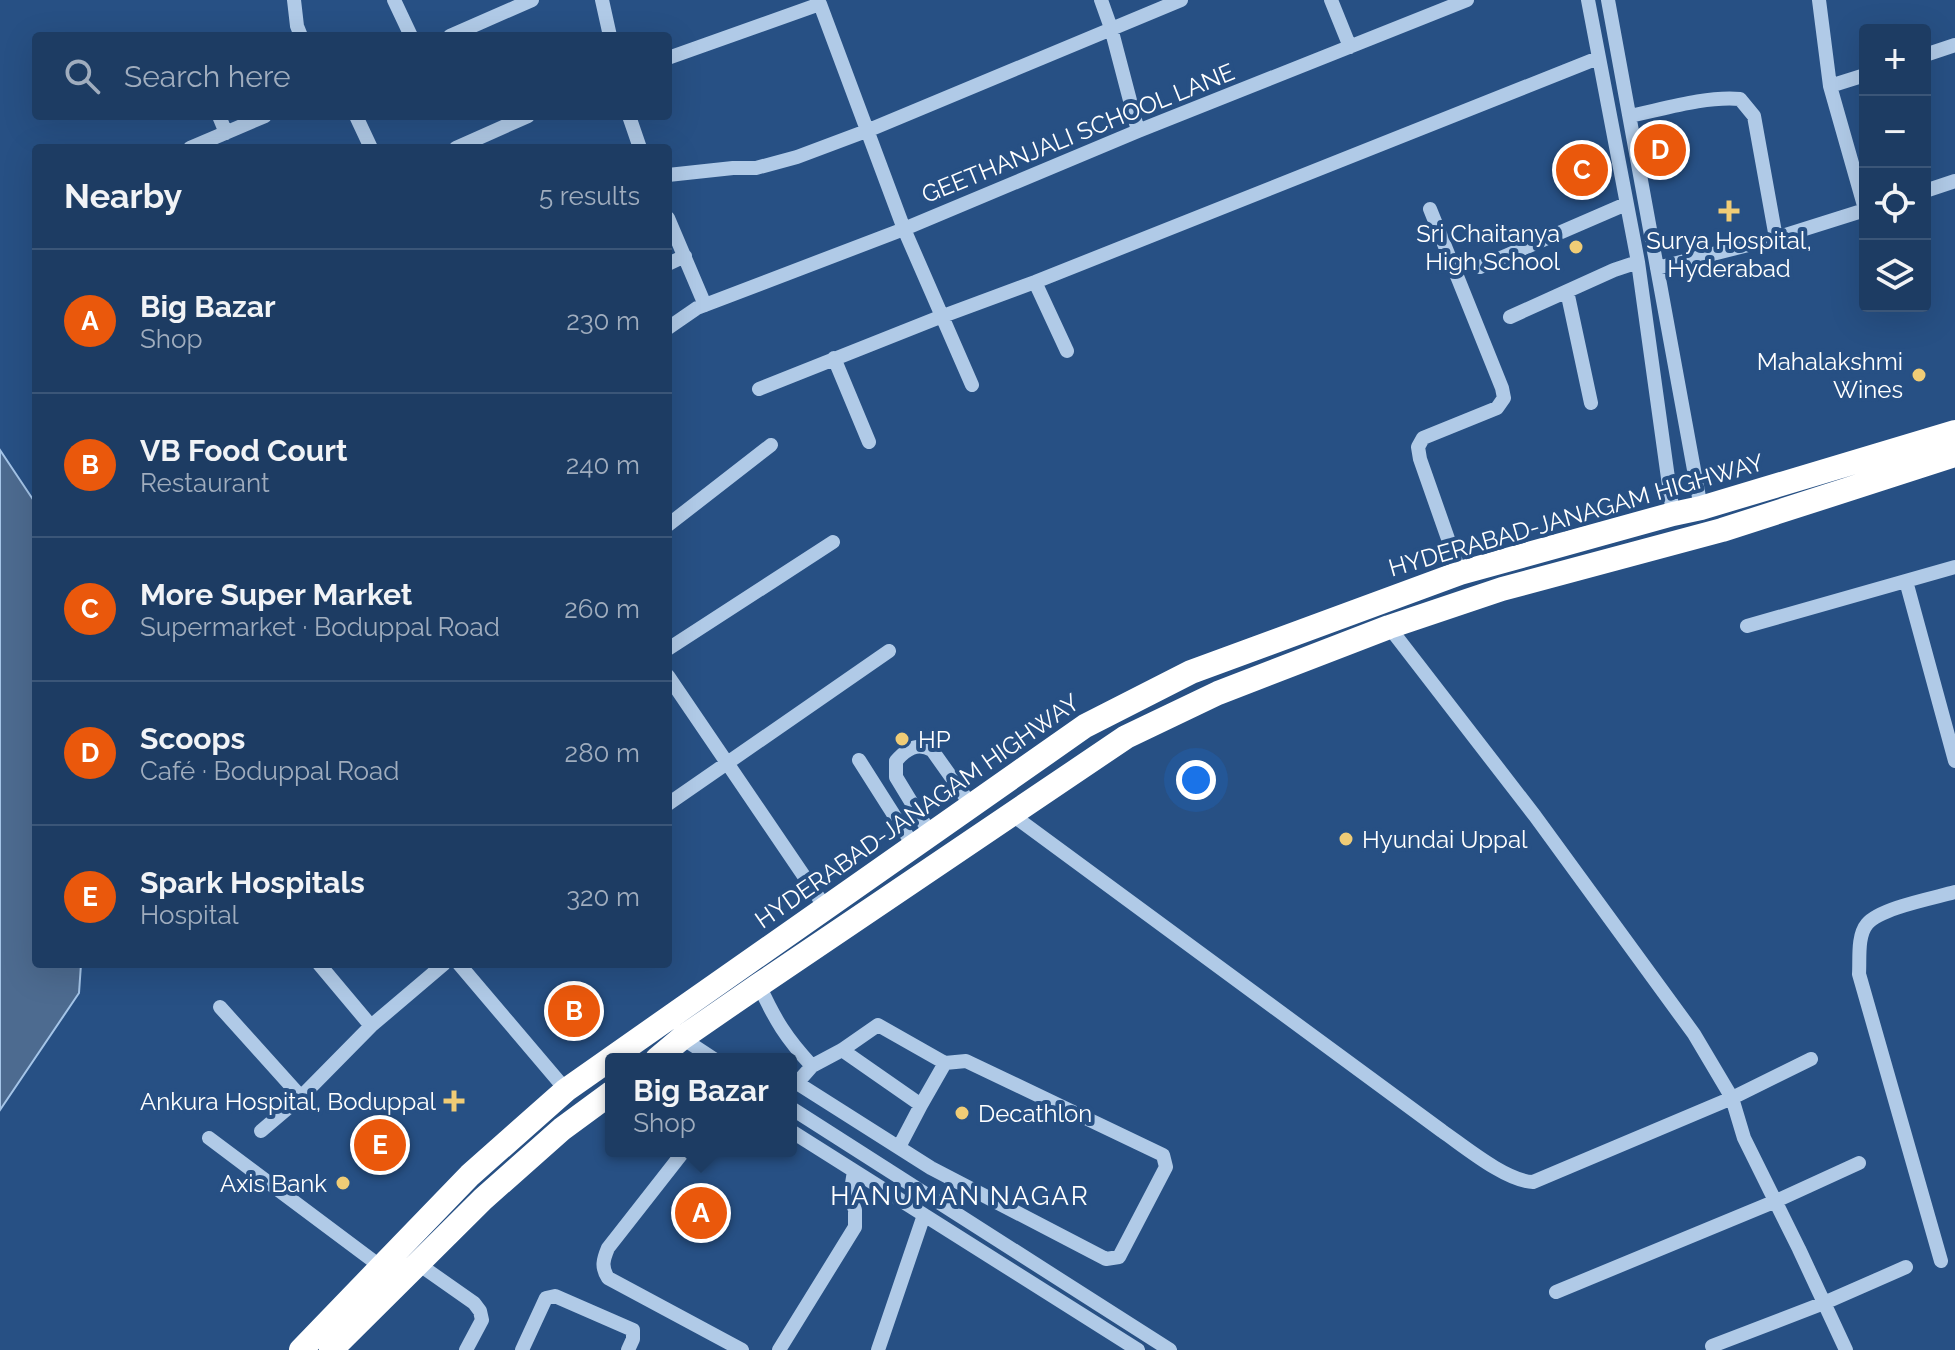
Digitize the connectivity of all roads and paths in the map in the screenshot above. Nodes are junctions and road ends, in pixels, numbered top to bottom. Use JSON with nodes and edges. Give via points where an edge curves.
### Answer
{"nodes":[{"id":1,"x":294,"y":0,"type":"edge"},
{"id":2,"x":394,"y":0,"type":"edge"},
{"id":3,"x":532,"y":0,"type":"edge"},
{"id":4,"x":602,"y":0,"type":"edge"},
{"id":5,"x":1101,"y":0,"type":"edge"},
{"id":6,"x":1181,"y":0,"type":"edge"},
{"id":7,"x":1331,"y":0,"type":"edge"},
{"id":8,"x":1467,"y":0,"type":"edge"},
{"id":9,"x":1588,"y":0,"type":"edge"},
{"id":10,"x":1608,"y":0,"type":"edge"},
{"id":11,"x":1819,"y":0,"type":"edge"},
{"id":12,"x":826,"y":2,"type":"edge"},
{"id":13,"x":508,"y":5,"type":"edge"},
{"id":14,"x":1111,"y":28,"type":"junction"},
{"id":15,"x":299,"y":32,"type":"edge"},
{"id":16,"x":409,"y":32,"type":"edge"},
{"id":17,"x":457,"y":32,"type":"edge"},
{"id":18,"x":609,"y":32,"type":"edge"},
{"id":19,"x":1955,"y":45,"type":"edge"},
{"id":20,"x":1350,"y":47,"type":"junction"},
{"id":21,"x":1931,"y":53,"type":"edge"},
{"id":22,"x":672,"y":57,"type":"edge"},
{"id":23,"x":1598,"y":58,"type":"junction"},
{"id":24,"x":1859,"y":77,"type":"edge"},
{"id":25,"x":1830,"y":86,"type":"junction"},
{"id":26,"x":1630,"y":116,"type":"junction"},
{"id":27,"x":221,"y":120,"type":"edge"},
{"id":28,"x":256,"y":120,"type":"edge"},
{"id":29,"x":358,"y":120,"type":"edge"},
{"id":30,"x":519,"y":120,"type":"edge"},
{"id":31,"x":630,"y":120,"type":"edge"},
{"id":32,"x":869,"y":130,"type":"junction"},
{"id":33,"x":1138,"y":131,"type":"junction"},
{"id":34,"x":226,"y":133,"type":"junction"},
{"id":35,"x":200,"y":144,"type":"edge"},
{"id":36,"x":369,"y":144,"type":"edge"},
{"id":37,"x":465,"y":144,"type":"edge"},
{"id":38,"x":639,"y":144,"type":"edge"},
{"id":39,"x":672,"y":175,"type":"edge"},
{"id":40,"x":1955,"y":181,"type":"edge"},
{"id":41,"x":1859,"y":188,"type":"edge"},
{"id":42,"x":1931,"y":189,"type":"edge"},
{"id":43,"x":1626,"y":204,"type":"junction"},
{"id":44,"x":1430,"y":209,"type":"dead end"},
{"id":45,"x":1859,"y":211,"type":"edge"},
{"id":46,"x":672,"y":227,"type":"edge"},
{"id":47,"x":904,"y":229,"type":"junction"},
{"id":48,"x":1776,"y":238,"type":"junction"},
{"id":49,"x":685,"y":256,"type":"junction"},
{"id":50,"x":672,"y":262,"type":"edge"},
{"id":51,"x":1638,"y":262,"type":"junction"},
{"id":52,"x":1480,"y":267,"type":"dead end"},
{"id":53,"x":1657,"y":268,"type":"junction"},
{"id":54,"x":1035,"y":282,"type":"junction"},
{"id":55,"x":1567,"y":291,"type":"junction"},
{"id":56,"x":705,"y":305,"type":"junction"},
{"id":57,"x":941,"y":317,"type":"junction"},
{"id":58,"x":1510,"y":317,"type":"dead end"},
{"id":59,"x":672,"y":326,"type":"edge"},
{"id":60,"x":1067,"y":351,"type":"dead end"},
{"id":61,"x":834,"y":358,"type":"junction"},
{"id":62,"x":972,"y":385,"type":"dead end"},
{"id":63,"x":759,"y":389,"type":"dead end"},
{"id":64,"x":1591,"y":403,"type":"dead end"},
{"id":65,"x":1955,"y":432,"type":"edge"},
{"id":66,"x":869,"y":442,"type":"dead end"},
{"id":67,"x":771,"y":445,"type":"dead end"},
{"id":68,"x":1955,"y":455,"type":"edge"},
{"id":69,"x":1701,"y":508,"type":"junction"},
{"id":70,"x":1673,"y":514,"type":"junction"},
{"id":71,"x":672,"y":522,"type":"edge"},
{"id":72,"x":833,"y":542,"type":"dead end"},
{"id":73,"x":1955,"y":567,"type":"edge"},
{"id":74,"x":1460,"y":573,"type":"junction"},
{"id":75,"x":1906,"y":581,"type":"junction"},
{"id":76,"x":1336,"y":619,"type":"junction"},
{"id":77,"x":1747,"y":626,"type":"dead end"},
{"id":78,"x":1389,"y":627,"type":"junction"},
{"id":79,"x":1347,"y":643,"type":"junction"},
{"id":80,"x":672,"y":646,"type":"edge"},
{"id":81,"x":889,"y":651,"type":"dead end"},
{"id":82,"x":672,"y":682,"type":"edge"},
{"id":83,"x":859,"y":760,"type":"dead end"},
{"id":84,"x":1955,"y":761,"type":"edge"},
{"id":85,"x":727,"y":763,"type":"junction"},
{"id":86,"x":672,"y":801,"type":"edge"},
{"id":87,"x":971,"y":805,"type":"junction"},
{"id":88,"x":1011,"y":814,"type":"junction"},
{"id":89,"x":922,"y":839,"type":"junction"},
{"id":90,"x":1955,"y":892,"type":"edge"},
{"id":91,"x":825,"y":907,"type":"junction"},
{"id":92,"x":322,"y":968,"type":"edge"},
{"id":93,"x":439,"y":968,"type":"edge"},
{"id":94,"x":462,"y":968,"type":"edge"},
{"id":95,"x":759,"y":985,"type":"junction"},
{"id":96,"x":220,"y":1007,"type":"dead end"},
{"id":97,"x":371,"y":1026,"type":"junction"},
{"id":98,"x":842,"y":1050,"type":"junction"},
{"id":99,"x":670,"y":1052,"type":"edge"},
{"id":100,"x":618,"y":1053,"type":"edge"},
{"id":101,"x":1811,"y":1059,"type":"dead end"},
{"id":102,"x":605,"y":1062,"type":"edge"},
{"id":103,"x":945,"y":1063,"type":"junction"},
{"id":104,"x":812,"y":1066,"type":"junction"},
{"id":105,"x":566,"y":1090,"type":"junction"},
{"id":106,"x":301,"y":1097,"type":"junction"},
{"id":107,"x":605,"y":1097,"type":"edge"},
{"id":108,"x":1732,"y":1098,"type":"junction"},
{"id":109,"x":921,"y":1105,"type":"junction"},
{"id":110,"x":797,"y":1112,"type":"edge"},
{"id":111,"x":261,"y":1131,"type":"dead end"},
{"id":112,"x":797,"y":1135,"type":"edge"},
{"id":113,"x":209,"y":1138,"type":"dead end"},
{"id":114,"x":899,"y":1147,"type":"junction"},
{"id":115,"x":679,"y":1157,"type":"edge"},
{"id":116,"x":1859,"y":1163,"type":"dead end"},
{"id":117,"x":854,"y":1171,"type":"junction"},
{"id":118,"x":1776,"y":1201,"type":"junction"},
{"id":119,"x":924,"y":1215,"type":"junction"},
{"id":120,"x":410,"y":1236,"type":"junction"},
{"id":121,"x":423,"y":1258,"type":"junction"},
{"id":122,"x":1941,"y":1261,"type":"dead end"},
{"id":123,"x":380,"y":1266,"type":"junction"},
{"id":124,"x":1906,"y":1267,"type":"dead end"},
{"id":125,"x":1556,"y":1292,"type":"dead end"},
{"id":126,"x":1824,"y":1303,"type":"junction"},
{"id":127,"x":1712,"y":1346,"type":"dead end"},
{"id":128,"x":301,"y":1350,"type":"edge"},
{"id":129,"x":331,"y":1350,"type":"edge"},
{"id":130,"x":466,"y":1350,"type":"edge"},
{"id":131,"x":522,"y":1350,"type":"edge"},
{"id":132,"x":628,"y":1350,"type":"edge"},
{"id":133,"x":742,"y":1350,"type":"edge"},
{"id":134,"x":779,"y":1350,"type":"edge"},
{"id":135,"x":878,"y":1350,"type":"edge"},
{"id":136,"x":1138,"y":1350,"type":"edge"},
{"id":137,"x":1170,"y":1350,"type":"edge"},
{"id":138,"x":1846,"y":1350,"type":"edge"}],
"edges":[{"from":1,"to":15,"type":"street"},
{"from":2,"to":16,"type":"street"},
{"from":3,"to":13,"type":"street"},
{"from":4,"to":18,"type":"street"},
{"from":5,"to":14,"type":"street"},
{"from":6,"to":14,"type":"street"},
{"from":7,"to":20,"type":"street"},
{"from":8,"to":20,"type":"street","name":"GEETHANJALI SCHOOL LANE"},
{"from":9,"to":23,"type":"street"},
{"from":10,"to":26,"type":"street"},
{"from":11,"to":25,"type":"street"},
{"from":12,"to":22,"type":"street"},
{"from":12,"to":32,"type":"street"},
{"from":13,"to":17,"type":"street"},
{"from":14,"to":32,"type":"street"},
{"from":14,"to":33,"type":"street"},
{"from":19,"to":21,"type":"street"},
{"from":20,"to":33,"type":"street","name":"GEETHANJALI SCHOOL LANE"},
{"from":23,"to":43,"type":"street"},
{"from":23,"to":54,"type":"street"},
{"from":24,"to":25,"type":"street"},
{"from":25,"to":41,"type":"street"},
{"from":26,"to":48,"type":"street","via":[[1740,99],[1754,116]]},
{"from":26,"to":53,"type":"street"},
{"from":27,"to":34,"type":"street"},
{"from":28,"to":34,"type":"street"},
{"from":29,"to":36,"type":"street"},
{"from":30,"to":37,"type":"street"},
{"from":31,"to":38,"type":"street"},
{"from":32,"to":39,"type":"street","via":[[756,168]]},
{"from":32,"to":47,"type":"street"},
{"from":33,"to":47,"type":"street","name":"GEETHANJALI SCHOOL LANE"},
{"from":34,"to":35,"type":"street"},
{"from":40,"to":42,"type":"street"},
{"from":43,"to":51,"type":"street"},
{"from":43,"to":52,"type":"street"},
{"from":44,"to":74,"type":"street","via":[[1504,398],[1497,408],[1423,438],[1418,447]]},
{"from":45,"to":48,"type":"street"},
{"from":46,"to":49,"type":"street"},
{"from":47,"to":56,"type":"street","name":"GEETHANJALI SCHOOL LANE"},
{"from":47,"to":57,"type":"street"},
{"from":48,"to":53,"type":"street"},
{"from":49,"to":50,"type":"street"},
{"from":49,"to":56,"type":"street"},
{"from":51,"to":55,"type":"street"},
{"from":51,"to":70,"type":"street"},
{"from":53,"to":69,"type":"street"},
{"from":54,"to":57,"type":"street"},
{"from":54,"to":60,"type":"street"},
{"from":55,"to":58,"type":"street"},
{"from":55,"to":64,"type":"street"},
{"from":56,"to":59,"type":"street","name":"GEETHANJALI SCHOOL LANE"},
{"from":57,"to":61,"type":"street"},
{"from":57,"to":62,"type":"street"},
{"from":61,"to":63,"type":"street"},
{"from":61,"to":66,"type":"street"},
{"from":65,"to":69,"type":"highway","name":"HYDERABAD-JANAGAM HIGHWAY"},
{"from":67,"to":71,"type":"street"},
{"from":68,"to":78,"type":"highway","via":[[1722,530],[1502,589]]},
{"from":69,"to":70,"type":"highway","name":"HYDERABAD-JANAGAM HIGHWAY"},
{"from":70,"to":74,"type":"highway","name":"HYDERABAD-JANAGAM HIGHWAY"},
{"from":72,"to":80,"type":"street"},
{"from":73,"to":75,"type":"street"},
{"from":74,"to":76,"type":"highway","name":"HYDERABAD-JANAGAM HIGHWAY"},
{"from":75,"to":77,"type":"street"},
{"from":75,"to":84,"type":"street"},
{"from":76,"to":79,"type":"highway"},
{"from":76,"to":87,"type":"highway","name":"HYDERABAD-JANAGAM HIGHWAY","via":[[1191,672],[1085,726]]},
{"from":78,"to":79,"type":"highway"},
{"from":78,"to":108,"type":"street","via":[[1535,816],[1685,1022]]},
{"from":79,"to":88,"type":"highway","via":[[1218,693],[1126,737]]},
{"from":81,"to":85,"type":"street"},
{"from":82,"to":85,"type":"street"},
{"from":83,"to":89,"type":"street"},
{"from":85,"to":86,"type":"street"},
{"from":85,"to":91,"type":"street"},
{"from":87,"to":89,"type":"highway","name":"HYDERABAD-JANAGAM HIGHWAY"},
{"from":87,"to":89,"type":"street","via":[[932,750],[908,750],[896,761],[896,777]]},
{"from":88,"to":95,"type":"highway"},
{"from":88,"to":108,"type":"street","via":[[1442,1131],[1521,1181],[1533,1182]]},
{"from":89,"to":91,"type":"highway","name":"HYDERABAD-JANAGAM HIGHWAY"},
{"from":90,"to":122,"type":"street","via":[[1884,912],[1866,925],[1860,942],[1859,974]]},
{"from":91,"to":100,"type":"highway","name":"HYDERABAD-JANAGAM HIGHWAY"},
{"from":92,"to":97,"type":"street"},
{"from":93,"to":97,"type":"street"},
{"from":94,"to":105,"type":"street"},
{"from":95,"to":99,"type":"highway"},
{"from":95,"to":104,"type":"street","via":[[777,1023]]},
{"from":96,"to":106,"type":"street"},
{"from":97,"to":106,"type":"street"},
{"from":98,"to":103,"type":"street","via":[[878,1025]]},
{"from":98,"to":104,"type":"street"},
{"from":98,"to":109,"type":"street"},
{"from":101,"to":108,"type":"street"},
{"from":102,"to":105,"type":"highway","name":"HYDERABAD-JANAGAM HIGHWAY"},
{"from":103,"to":109,"type":"street"},
{"from":103,"to":114,"type":"street","via":[[966,1061],[1163,1155],[1166,1167],[1119,1257],[1106,1259]]},
{"from":104,"to":114,"type":"street","via":[[797,1083]]},
{"from":105,"to":120,"type":"highway","name":"HYDERABAD-JANAGAM HIGHWAY"},
{"from":106,"to":111,"type":"street"},
{"from":107,"to":121,"type":"highway","via":[[562,1129]]},
{"from":108,"to":118,"type":"street","via":[[1744,1138]]},
{"from":109,"to":114,"type":"street"},
{"from":110,"to":137,"type":"street"},
{"from":112,"to":117,"type":"street"},
{"from":113,"to":123,"type":"street"},
{"from":115,"to":133,"type":"street","via":[[608,1248],[603,1271]]},
{"from":116,"to":118,"type":"street"},
{"from":117,"to":119,"type":"street"},
{"from":117,"to":134,"type":"street","via":[[850,1196],[855,1227]]},
{"from":118,"to":125,"type":"street"},
{"from":118,"to":126,"type":"street"},
{"from":119,"to":135,"type":"street"},
{"from":119,"to":136,"type":"street"},
{"from":120,"to":121,"type":"highway"},
{"from":120,"to":123,"type":"highway","name":"HYDERABAD-JANAGAM HIGHWAY"},
{"from":121,"to":129,"type":"highway"},
{"from":121,"to":130,"type":"street","via":[[480,1311],[482,1320]]},
{"from":123,"to":128,"type":"highway","name":"HYDERABAD-JANAGAM HIGHWAY"},
{"from":124,"to":126,"type":"street"},
{"from":126,"to":127,"type":"street"},
{"from":126,"to":138,"type":"street"},
{"from":131,"to":132,"type":"street","via":[[546,1298],[555,1296],[633,1330]]}]}
